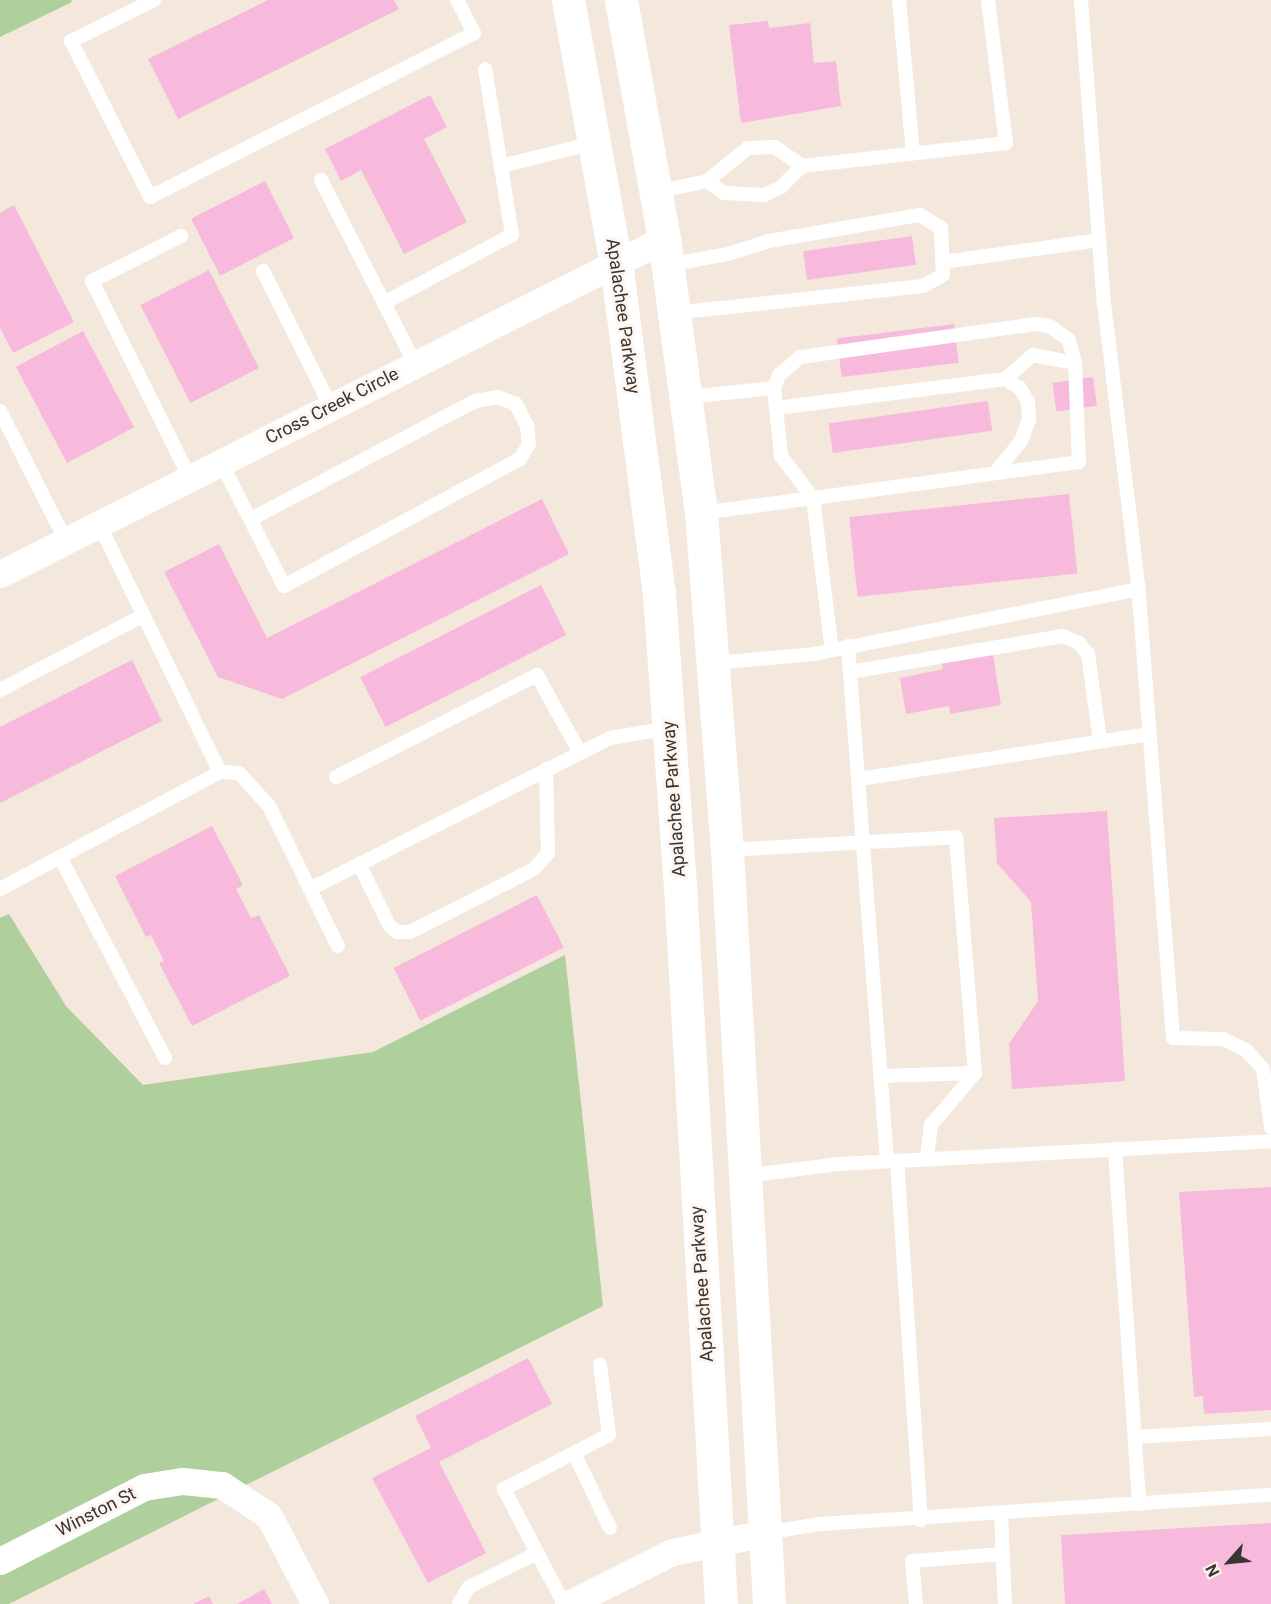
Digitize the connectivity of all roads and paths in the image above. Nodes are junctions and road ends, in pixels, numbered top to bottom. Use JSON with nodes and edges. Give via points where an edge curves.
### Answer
{"nodes":[{"id":1,"x":154,"y":0,"type":"edge"},
{"id":2,"x":457,"y":0,"type":"edge"},
{"id":3,"x":568,"y":0,"type":"edge"},
{"id":4,"x":621,"y":0,"type":"edge"},
{"id":5,"x":899,"y":0,"type":"edge"},
{"id":6,"x":988,"y":0,"type":"edge"},
{"id":7,"x":1082,"y":0,"type":"edge"},
{"id":8,"x":485,"y":69,"type":"dead end"},
{"id":9,"x":597,"y":143,"type":"junction"},
{"id":10,"x":913,"y":153,"type":"junction"},
{"id":11,"x":501,"y":166,"type":"junction"},
{"id":12,"x":802,"y":166,"type":"junction"},
{"id":13,"x":321,"y":180,"type":"dead end"},
{"id":14,"x":707,"y":181,"type":"junction"},
{"id":15,"x":656,"y":192,"type":"junction"},
{"id":16,"x":181,"y":236,"type":"dead end"},
{"id":17,"x":1099,"y":240,"type":"junction"},
{"id":18,"x":666,"y":252,"type":"junction"},
{"id":19,"x":943,"y":262,"type":"junction"},
{"id":20,"x":616,"y":263,"type":"junction"},
{"id":21,"x":262,"y":271,"type":"dead end"},
{"id":22,"x":384,"y":303,"type":"junction"},
{"id":23,"x":675,"y":313,"type":"junction"},
{"id":24,"x":1075,"y":363,"type":"junction"},
{"id":25,"x":415,"y":364,"type":"junction"},
{"id":26,"x":1005,"y":379,"type":"junction"},
{"id":27,"x":774,"y":388,"type":"junction"},
{"id":28,"x":687,"y":397,"type":"junction"},
{"id":29,"x":331,"y":407,"type":"junction"},
{"id":30,"x":776,"y":408,"type":"junction"},
{"id":31,"x":0,"y":411,"type":"edge"},
{"id":32,"x":222,"y":462,"type":"junction"},
{"id":33,"x":995,"y":473,"type":"junction"},
{"id":34,"x":190,"y":478,"type":"junction"},
{"id":35,"x":813,"y":498,"type":"junction"},
{"id":36,"x":702,"y":513,"type":"junction"},
{"id":37,"x":251,"y":519,"type":"junction"},
{"id":38,"x":99,"y":524,"type":"junction"},
{"id":39,"x":66,"y":541,"type":"junction"},
{"id":40,"x":0,"y":574,"type":"edge"},
{"id":41,"x":1138,"y":589,"type":"junction"},
{"id":42,"x":144,"y":615,"type":"junction"},
{"id":43,"x":848,"y":646,"type":"junction"},
{"id":44,"x":832,"y":650,"type":"junction"},
{"id":45,"x":714,"y":663,"type":"junction"},
{"id":46,"x":850,"y":672,"type":"junction"},
{"id":47,"x":0,"y":690,"type":"edge"},
{"id":48,"x":669,"y":728,"type":"junction"},
{"id":49,"x":1150,"y":734,"type":"junction"},
{"id":50,"x":1100,"y":741,"type":"junction"},
{"id":51,"x":580,"y":753,"type":"junction"},
{"id":52,"x":546,"y":768,"type":"junction"},
{"id":53,"x":220,"y":772,"type":"junction"},
{"id":54,"x":336,"y":777,"type":"dead end"},
{"id":55,"x":859,"y":779,"type":"junction"},
{"id":56,"x":864,"y":841,"type":"junction"},
{"id":57,"x":727,"y":850,"type":"junction"},
{"id":58,"x":60,"y":857,"type":"junction"},
{"id":59,"x":359,"y":864,"type":"junction"},
{"id":60,"x":0,"y":889,"type":"edge"},
{"id":61,"x":310,"y":889,"type":"junction"},
{"id":62,"x":338,"y":946,"type":"dead end"},
{"id":63,"x":165,"y":1058,"type":"dead end"},
{"id":64,"x":975,"y":1073,"type":"junction"},
{"id":65,"x":880,"y":1076,"type":"junction"},
{"id":66,"x":1271,"y":1126,"type":"edge"},
{"id":67,"x":1271,"y":1141,"type":"edge"},
{"id":68,"x":1115,"y":1149,"type":"junction"},
{"id":69,"x":927,"y":1159,"type":"junction"},
{"id":70,"x":892,"y":1161,"type":"junction"},
{"id":71,"x":745,"y":1176,"type":"junction"},
{"id":72,"x":600,"y":1365,"type":"dead end"},
{"id":73,"x":1271,"y":1429,"type":"edge"},
{"id":74,"x":1135,"y":1437,"type":"junction"},
{"id":75,"x":574,"y":1453,"type":"junction"},
{"id":76,"x":1271,"y":1495,"type":"edge"},
{"id":77,"x":1139,"y":1504,"type":"junction"},
{"id":78,"x":1000,"y":1514,"type":"junction"},
{"id":79,"x":921,"y":1520,"type":"junction"},
{"id":80,"x":610,"y":1528,"type":"dead end"},
{"id":81,"x":765,"y":1533,"type":"junction"},
{"id":82,"x":718,"y":1542,"type":"junction"},
{"id":83,"x":537,"y":1552,"type":"junction"},
{"id":84,"x":1003,"y":1554,"type":"junction"},
{"id":85,"x":0,"y":1561,"type":"edge"},
{"id":86,"x":315,"y":1604,"type":"edge"},
{"id":87,"x":459,"y":1604,"type":"edge"},
{"id":88,"x":564,"y":1604,"type":"edge"},
{"id":89,"x":568,"y":1604,"type":"edge"},
{"id":90,"x":721,"y":1604,"type":"edge"},
{"id":91,"x":769,"y":1604,"type":"edge"},
{"id":92,"x":916,"y":1604,"type":"edge"},
{"id":93,"x":1005,"y":1604,"type":"edge"}],
"edges":[{"from":1,"to":2,"type":"lane","via":[[71,41],[150,197],[474,33]]},
{"from":3,"to":9,"type":"main road","name":"Apalachee Parkway"},
{"from":4,"to":15,"type":"main road"},
{"from":5,"to":10,"type":"lane"},
{"from":6,"to":10,"type":"lane","via":[[1006,143]]},
{"from":7,"to":17,"type":"lane"},
{"from":8,"to":11,"type":"lane"},
{"from":9,"to":11,"type":"lane"},
{"from":9,"to":20,"type":"main road","name":"Apalachee Parkway"},
{"from":10,"to":12,"type":"lane"},
{"from":11,"to":22,"type":"lane","via":[[512,235]]},
{"from":12,"to":14,"type":"lane","via":[[781,187],[764,195],[724,193]]},
{"from":12,"to":14,"type":"lane","via":[[776,147],[748,148]]},
{"from":13,"to":22,"type":"lane"},
{"from":14,"to":15,"type":"lane"},
{"from":15,"to":18,"type":"main road"},
{"from":16,"to":34,"type":"lane","via":[[92,281]]},
{"from":17,"to":19,"type":"lane"},
{"from":17,"to":41,"type":"lane"},
{"from":18,"to":19,"type":"lane","via":[[728,254],[769,241],[920,215],[941,228]]},
{"from":18,"to":20,"type":"street","name":"Cross Creek Circle"},
{"from":18,"to":23,"type":"main road"},
{"from":19,"to":23,"type":"lane","via":[[943,275],[923,286]]},
{"from":20,"to":25,"type":"street","name":"Cross Creek Circle"},
{"from":20,"to":48,"type":"main road","name":"Apalachee Parkway","via":[[648,496]]},
{"from":21,"to":29,"type":"lane"},
{"from":22,"to":25,"type":"lane"},
{"from":23,"to":28,"type":"main road"},
{"from":24,"to":26,"type":"lane","via":[[1033,355]]},
{"from":24,"to":27,"type":"lane","via":[[1069,340],[1050,326],[1035,324],[800,357],[779,375]]},
{"from":24,"to":33,"type":"lane","via":[[1079,462]]},
{"from":25,"to":29,"type":"street","name":"Cross Creek Circle"},
{"from":26,"to":30,"type":"lane"},
{"from":26,"to":33,"type":"lane","via":[[1024,395],[1029,420],[1021,441]]},
{"from":27,"to":28,"type":"lane"},
{"from":27,"to":30,"type":"lane"},
{"from":28,"to":36,"type":"main road"},
{"from":29,"to":32,"type":"street","name":"Cross Creek Circle"},
{"from":30,"to":35,"type":"lane","via":[[782,456]]},
{"from":31,"to":39,"type":"lane"},
{"from":32,"to":34,"type":"street","name":"Cross Creek Circle"},
{"from":32,"to":37,"type":"lane"},
{"from":33,"to":35,"type":"lane"},
{"from":34,"to":38,"type":"street","name":"Cross Creek Circle"},
{"from":35,"to":36,"type":"lane"},
{"from":35,"to":44,"type":"lane"},
{"from":36,"to":45,"type":"main road"},
{"from":37,"to":37,"type":"lane","via":[[475,401],[498,397],[516,404],[527,426],[529,444],[520,459],[284,586]]},
{"from":38,"to":39,"type":"street","name":"Cross Creek Circle"},
{"from":38,"to":42,"type":"lane"},
{"from":39,"to":40,"type":"street","name":"Cross Creek Circle"},
{"from":41,"to":43,"type":"lane"},
{"from":41,"to":49,"type":"lane"},
{"from":42,"to":47,"type":"lane"},
{"from":42,"to":53,"type":"lane"},
{"from":43,"to":44,"type":"lane"},
{"from":43,"to":46,"type":"lane"},
{"from":44,"to":45,"type":"lane"},
{"from":45,"to":57,"type":"main road"},
{"from":46,"to":50,"type":"lane","via":[[1063,636],[1079,643],[1088,654]]},
{"from":46,"to":55,"type":"lane"},
{"from":48,"to":51,"type":"lane","via":[[610,738]]},
{"from":48,"to":82,"type":"main road","name":"Apalachee Parkway"},
{"from":49,"to":50,"type":"lane"},
{"from":49,"to":66,"type":"lane","via":[[1173,1038],[1223,1040],[1246,1050],[1263,1069]]},
{"from":50,"to":55,"type":"lane"},
{"from":51,"to":52,"type":"lane"},
{"from":51,"to":54,"type":"lane","via":[[537,675]]},
{"from":52,"to":59,"type":"lane"},
{"from":52,"to":59,"type":"lane","via":[[548,853],[534,869],[514,880],[410,932],[397,932],[389,924]]},
{"from":53,"to":58,"type":"lane"},
{"from":53,"to":61,"type":"lane","via":[[239,773],[269,806]]},
{"from":55,"to":56,"type":"lane"},
{"from":56,"to":57,"type":"lane"},
{"from":56,"to":64,"type":"lane","via":[[956,837]]},
{"from":56,"to":65,"type":"lane"},
{"from":57,"to":71,"type":"main road"},
{"from":58,"to":60,"type":"lane"},
{"from":58,"to":63,"type":"lane"},
{"from":59,"to":61,"type":"lane"},
{"from":61,"to":62,"type":"lane"},
{"from":64,"to":65,"type":"lane"},
{"from":64,"to":69,"type":"lane","via":[[931,1125]]},
{"from":65,"to":70,"type":"lane"},
{"from":67,"to":68,"type":"lane"},
{"from":68,"to":69,"type":"lane"},
{"from":68,"to":74,"type":"lane"},
{"from":69,"to":70,"type":"lane"},
{"from":70,"to":71,"type":"lane"},
{"from":70,"to":79,"type":"lane"},
{"from":71,"to":81,"type":"main road"},
{"from":72,"to":75,"type":"lane","via":[[609,1435]]},
{"from":73,"to":74,"type":"lane"},
{"from":74,"to":77,"type":"lane"},
{"from":75,"to":80,"type":"lane"},
{"from":75,"to":83,"type":"lane","via":[[504,1489]]},
{"from":76,"to":77,"type":"lane"},
{"from":77,"to":78,"type":"lane"},
{"from":78,"to":79,"type":"lane"},
{"from":78,"to":84,"type":"lane"},
{"from":79,"to":81,"type":"lane","via":[[820,1524]]},
{"from":81,"to":82,"type":"street"},
{"from":81,"to":91,"type":"main road"},
{"from":82,"to":89,"type":"street","via":[[672,1552]]},
{"from":82,"to":90,"type":"main road","name":"Apalachee Parkway"},
{"from":83,"to":87,"type":"lane","via":[[469,1587]]},
{"from":83,"to":88,"type":"lane"},
{"from":84,"to":92,"type":"lane","via":[[912,1561]]},
{"from":84,"to":93,"type":"lane"},
{"from":85,"to":86,"type":"street","name":"Winston St","via":[[144,1487],[183,1481],[222,1485],[269,1516]]}]}
